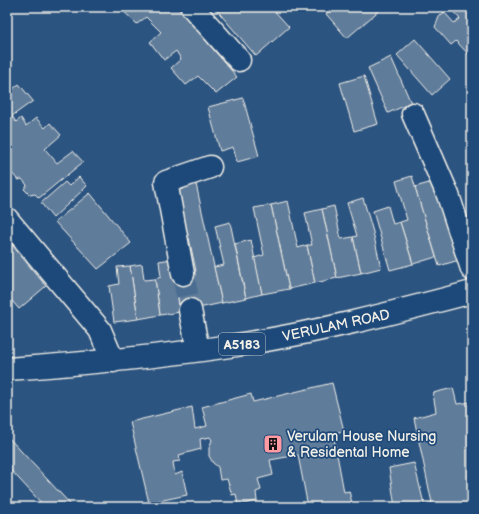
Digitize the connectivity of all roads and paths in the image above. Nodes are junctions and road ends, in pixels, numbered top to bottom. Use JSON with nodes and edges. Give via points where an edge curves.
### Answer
{"nodes":[{"id":1,"x":192,"y":7,"type":"edge"},
{"id":2,"x":239,"y":60,"type":"dead end"},
{"id":3,"x":413,"y":114,"type":"dead end"},
{"id":4,"x":210,"y":168,"type":"dead end"},
{"id":5,"x":7,"y":219,"type":"edge"},
{"id":6,"x":472,"y":269,"type":"edge"},
{"id":7,"x":183,"y":274,"type":"tunnel mouth"},
{"id":8,"x":472,"y":292,"type":"edge"},
{"id":9,"x":190,"y":310,"type":"tunnel mouth"},
{"id":10,"x":198,"y":350,"type":"junction"},
{"id":11,"x":113,"y":361,"type":"junction"},
{"id":12,"x":7,"y":369,"type":"edge"}],
"edges":[{"from":1,"to":2,"type":"main road"},
{"from":3,"to":6,"type":"main road","via":[[448,195]]},
{"from":4,"to":7,"type":"main road","via":[[166,182]]},
{"from":5,"to":11,"type":"main road","via":[[100,330]]},
{"from":8,"to":10,"type":"main road","name":"VERULAM ROAD","number":"A5183","via":[[324,329]]},
{"from":9,"to":10,"type":"main road"},
{"from":10,"to":11,"type":"main road","name":"VERULAM ROAD","number":"A5183"},
{"from":11,"to":12,"type":"main road","name":"VERULAM ROAD","number":"A5183"}]}
